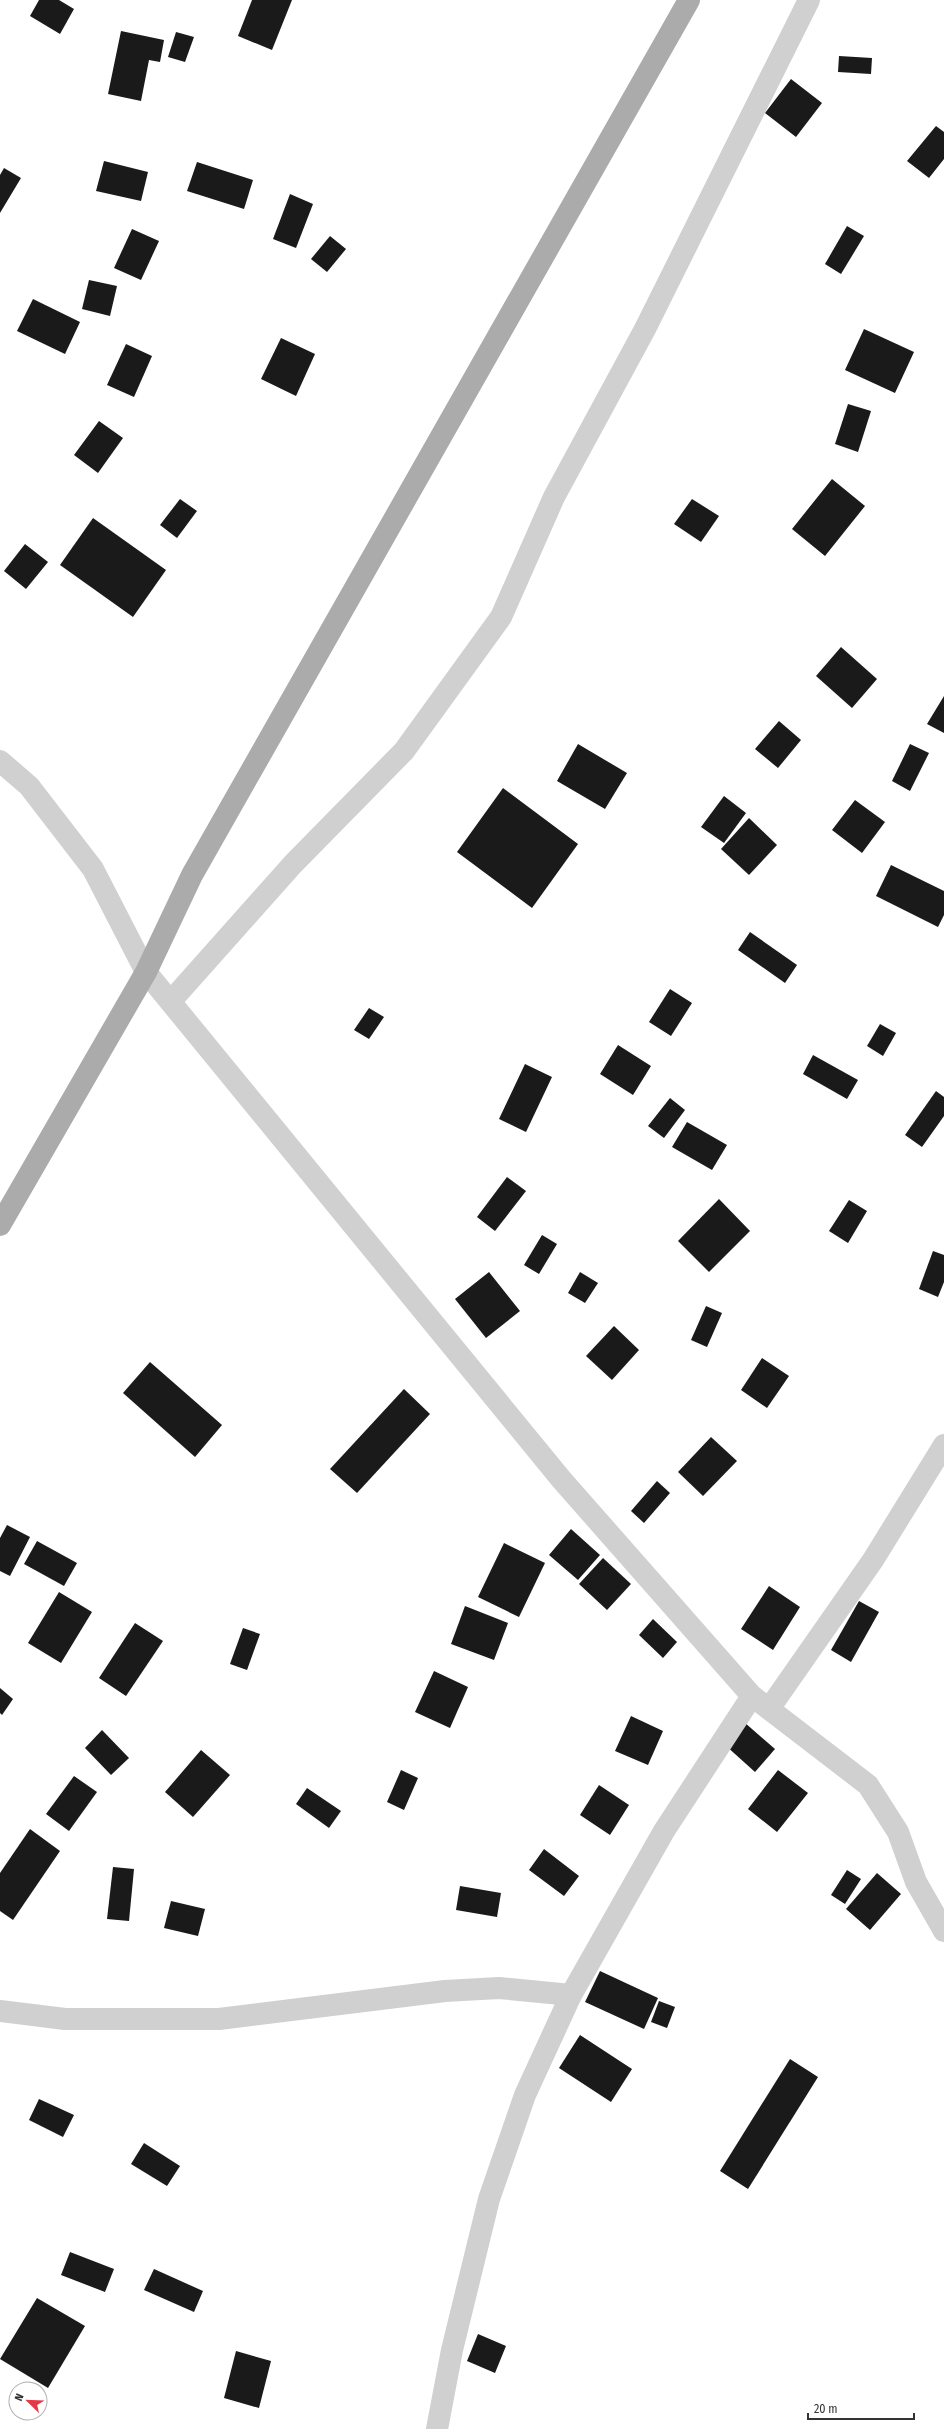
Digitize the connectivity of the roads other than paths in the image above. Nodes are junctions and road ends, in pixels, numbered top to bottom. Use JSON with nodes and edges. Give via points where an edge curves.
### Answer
{"nodes":[{"id":1,"x":689,"y":0,"type":"edge"},
{"id":2,"x":809,"y":0,"type":"edge"},
{"id":3,"x":0,"y":761,"type":"edge"},
{"id":4,"x":146,"y":972,"type":"junction"},
{"id":5,"x":171,"y":1001,"type":"junction"},
{"id":6,"x":0,"y":1225,"type":"edge"},
{"id":7,"x":944,"y":1445,"type":"edge"},
{"id":8,"x":752,"y":1696,"type":"junction"},
{"id":9,"x":769,"y":1709,"type":"junction"},
{"id":10,"x":944,"y":1931,"type":"edge"},
{"id":11,"x":571,"y":1995,"type":"junction"},
{"id":12,"x":0,"y":2011,"type":"edge"},
{"id":13,"x":437,"y":2429,"type":"edge"}],
"edges":[{"from":1,"to":4,"type":"main road","via":[[192,875]]},
{"from":2,"to":5,"type":"street","via":[[645,329],[554,497],[501,617],[404,750],[293,864]]},
{"from":3,"to":4,"type":"street","via":[[29,786],[93,869]]},
{"from":4,"to":5,"type":"street"},
{"from":4,"to":6,"type":"main road"},
{"from":5,"to":8,"type":"street","via":[[560,1479]]},
{"from":7,"to":9,"type":"street","via":[[873,1560]]},
{"from":8,"to":9,"type":"street"},
{"from":8,"to":11,"type":"street","via":[[664,1831]]},
{"from":9,"to":10,"type":"street","via":[[868,1785],[898,1832],[916,1882]]},
{"from":11,"to":12,"type":"street","via":[[499,1988],[445,1991],[219,2019],[65,2019]]},
{"from":11,"to":13,"type":"street","via":[[525,2095],[489,2199],[452,2350]]}]}
